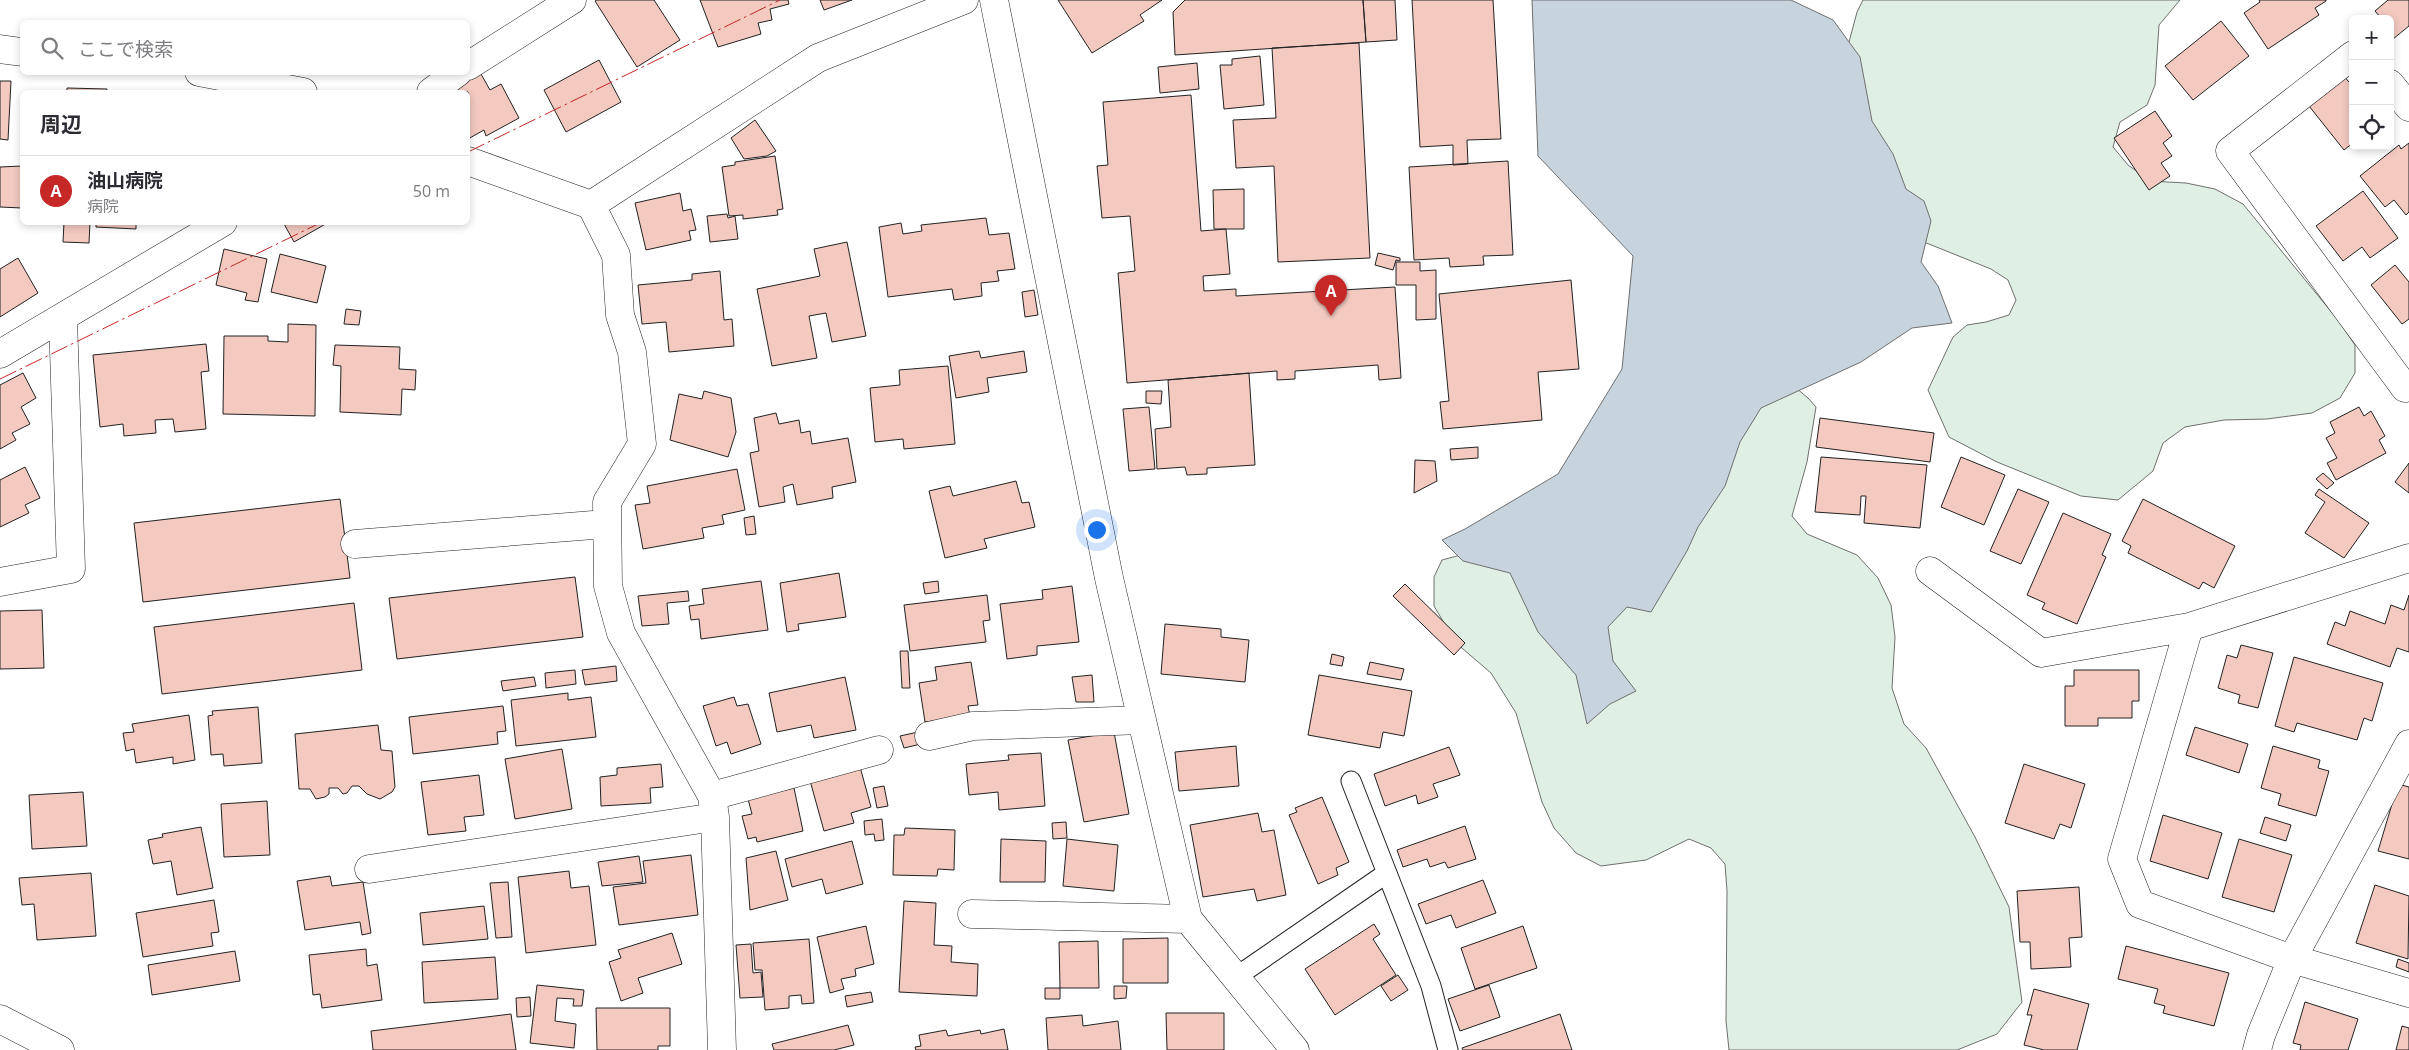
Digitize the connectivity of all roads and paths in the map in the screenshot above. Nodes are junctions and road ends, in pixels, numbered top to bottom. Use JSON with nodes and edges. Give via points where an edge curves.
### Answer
{"nodes":[{"id":1,"x":572,"y":0,"type":"edge"},
{"id":2,"x":964,"y":0,"type":"edge"},
{"id":3,"x":994,"y":0,"type":"edge"},
{"id":4,"x":0,"y":49,"type":"edge"},
{"id":5,"x":20,"y":52,"type":"edge"},
{"id":6,"x":2349,"y":58,"type":"edge"},
{"id":7,"x":470,"y":65,"type":"edge"},
{"id":8,"x":214,"y":75,"type":"edge"},
{"id":9,"x":454,"y":75,"type":"edge"},
{"id":10,"x":2394,"y":89,"type":"edge"},
{"id":11,"x":292,"y":90,"type":"edge"},
{"id":12,"x":433,"y":90,"type":"edge"},
{"id":13,"x":2409,"y":107,"type":"edge"},
{"id":14,"x":470,"y":162,"type":"edge"},
{"id":15,"x":592,"y":205,"type":"junction"},
{"id":16,"x":219,"y":225,"type":"edge"},
{"id":17,"x":63,"y":318,"type":"junction"},
{"id":18,"x":0,"y":354,"type":"edge"},
{"id":19,"x":2409,"y":385,"type":"edge"},
{"id":20,"x":606,"y":524,"type":"junction"},
{"id":21,"x":355,"y":544,"type":"dead end"},
{"id":22,"x":2409,"y":558,"type":"edge"},
{"id":23,"x":1930,"y":571,"type":"dead end"},
{"id":24,"x":0,"y":582,"type":"edge"},
{"id":25,"x":2189,"y":627,"type":"junction"},
{"id":26,"x":1142,"y":720,"type":"junction"},
{"id":27,"x":929,"y":736,"type":"dead end"},
{"id":28,"x":879,"y":750,"type":"dead end"},
{"id":29,"x":2405,"y":759,"type":"edge"},
{"id":30,"x":1351,"y":781,"type":"dead end"},
{"id":31,"x":713,"y":807,"type":"junction"},
{"id":32,"x":369,"y":869,"type":"dead end"},
{"id":33,"x":1387,"y":873,"type":"junction"},
{"id":34,"x":972,"y":914,"type":"dead end"},
{"id":35,"x":1188,"y":919,"type":"junction"},
{"id":36,"x":2292,"y":959,"type":"junction"},
{"id":37,"x":1236,"y":977,"type":"junction"},
{"id":38,"x":2409,"y":993,"type":"edge"},
{"id":39,"x":0,"y":1019,"type":"edge"},
{"id":40,"x":60,"y":1050,"type":"edge"},
{"id":41,"x":722,"y":1050,"type":"edge"},
{"id":42,"x":1295,"y":1050,"type":"edge"},
{"id":43,"x":1448,"y":1050,"type":"edge"},
{"id":44,"x":2257,"y":1050,"type":"edge"}],
"edges":[{"from":1,"to":7,"type":"street"},
{"from":2,"to":15,"type":"street","via":[[818,58]]},
{"from":3,"to":26,"type":"street","via":[[1109,578]]},
{"from":4,"to":5,"type":"street"},
{"from":6,"to":19,"type":"street","via":[[2230,151],[2405,388]]},
{"from":8,"to":11,"type":"street"},
{"from":9,"to":12,"type":"street"},
{"from":10,"to":13,"type":"street"},
{"from":14,"to":15,"type":"street"},
{"from":15,"to":20,"type":"street","via":[[616,255],[620,315],[632,352],[642,444],[607,502]]},
{"from":16,"to":17,"type":"street"},
{"from":17,"to":18,"type":"street"},
{"from":17,"to":24,"type":"street","via":[[71,569]]},
{"from":20,"to":21,"type":"street"},
{"from":20,"to":31,"type":"street","via":[[608,586],[621,633]]},
{"from":22,"to":25,"type":"street"},
{"from":23,"to":25,"type":"street","via":[[2041,653]]},
{"from":25,"to":36,"type":"street","via":[[2122,859],[2140,904]]},
{"from":26,"to":27,"type":"street","via":[[973,726]]},
{"from":26,"to":35,"type":"street"},
{"from":28,"to":31,"type":"street"},
{"from":29,"to":36,"type":"street"},
{"from":30,"to":33,"type":"lane"},
{"from":31,"to":32,"type":"street"},
{"from":31,"to":41,"type":"street"},
{"from":33,"to":37,"type":"lane"},
{"from":33,"to":43,"type":"lane","via":[[1431,986]]},
{"from":34,"to":35,"type":"street"},
{"from":35,"to":37,"type":"street"},
{"from":36,"to":38,"type":"street"},
{"from":36,"to":44,"type":"street"},
{"from":37,"to":42,"type":"street"},
{"from":39,"to":40,"type":"street"}]}
